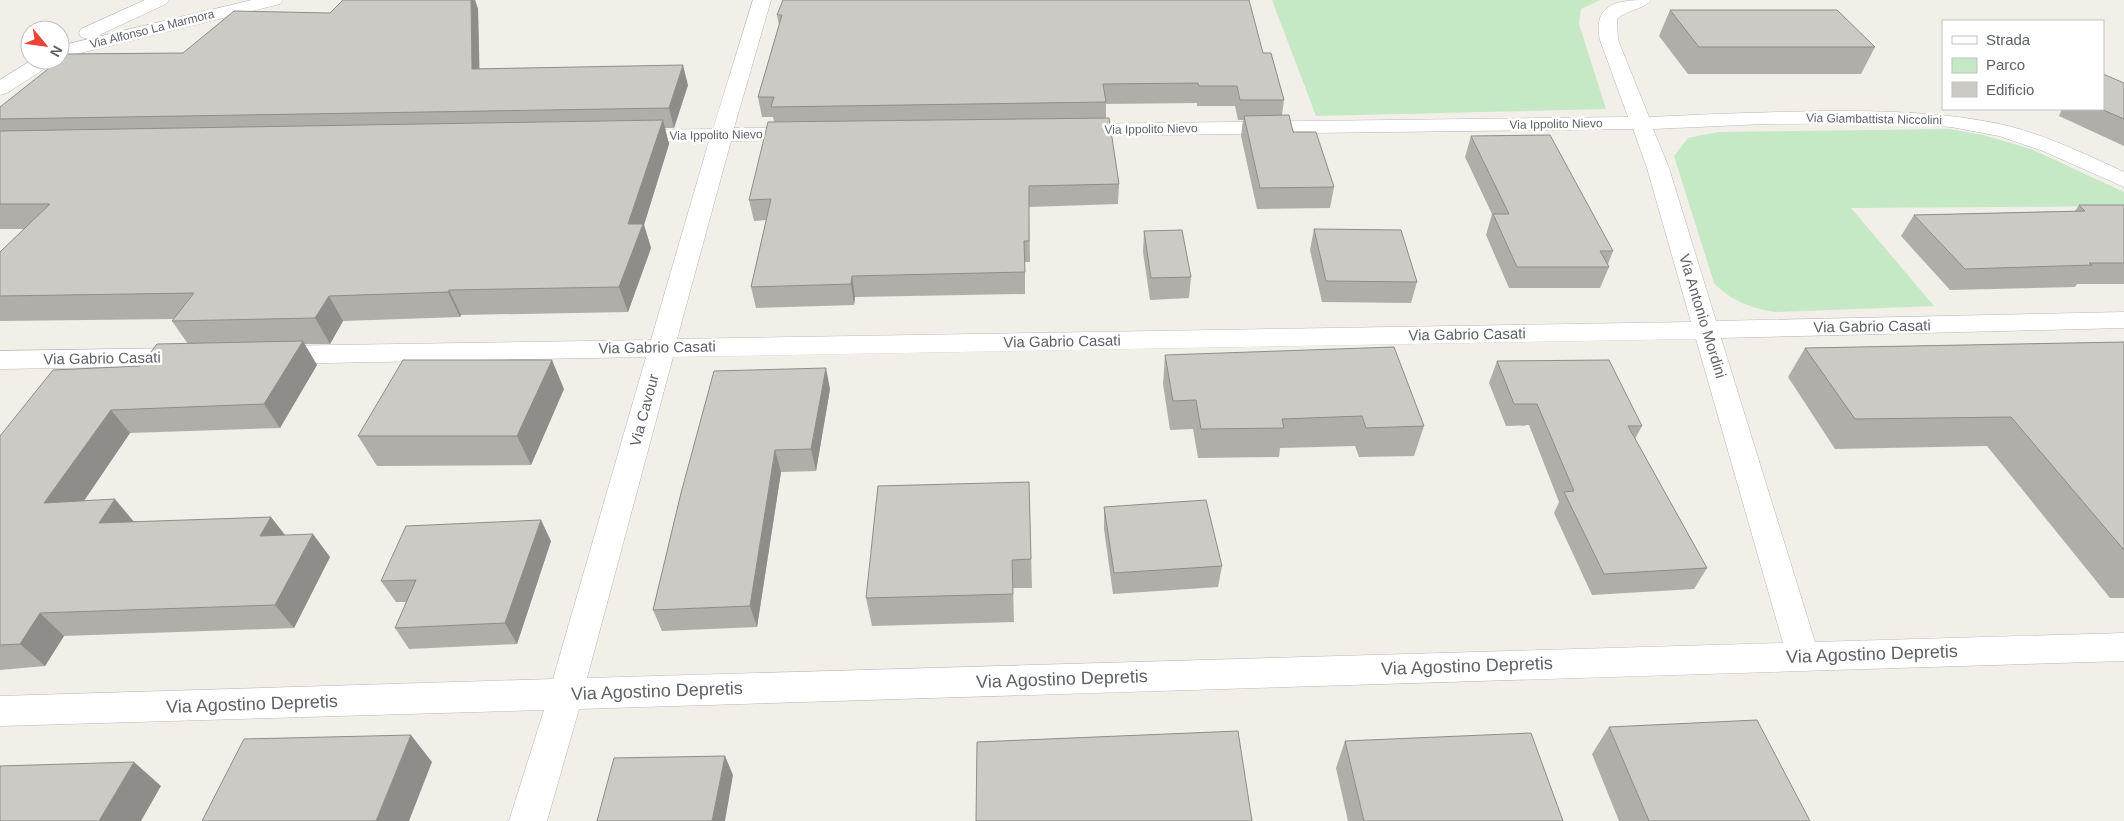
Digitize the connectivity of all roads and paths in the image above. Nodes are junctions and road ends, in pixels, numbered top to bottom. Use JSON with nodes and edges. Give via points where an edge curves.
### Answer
{"nodes":[{"id":1,"x":160,"y":0,"type":"edge"},
{"id":2,"x":274,"y":0,"type":"edge"},
{"id":3,"x":762,"y":0,"type":"edge"},
{"id":4,"x":1642,"y":0,"type":"edge"},
{"id":5,"x":70,"y":45,"type":"edge"},
{"id":6,"x":70,"y":48,"type":"edge"},
{"id":7,"x":20,"y":61,"type":"edge"},
{"id":8,"x":5,"y":64,"type":"dead end"},
{"id":9,"x":29,"y":70,"type":"edge"},
{"id":10,"x":0,"y":89,"type":"edge"},
{"id":11,"x":1642,"y":123,"type":"junction"},
{"id":12,"x":1057,"y":130,"type":"edge"},
{"id":13,"x":820,"y":133,"type":"edge"},
{"id":14,"x":720,"y":134,"type":"junction"},
{"id":15,"x":614,"y":136,"type":"edge"},
{"id":16,"x":2124,"y":180,"type":"edge"},
{"id":17,"x":2124,"y":320,"type":"edge"},
{"id":18,"x":1707,"y":330,"type":"junction"},
{"id":19,"x":662,"y":347,"type":"junction"},
{"id":20,"x":207,"y":356,"type":"edge"},
{"id":21,"x":247,"y":356,"type":"edge"},
{"id":22,"x":0,"y":360,"type":"edge"},
{"id":23,"x":2124,"y":647,"type":"edge"},
{"id":24,"x":1803,"y":656,"type":"junction"},
{"id":25,"x":566,"y":694,"type":"junction"},
{"id":26,"x":0,"y":711,"type":"edge"},
{"id":27,"x":528,"y":821,"type":"edge"}],
"edges":[{"from":1,"to":5,"type":"street"},
{"from":2,"to":6,"type":"street","name":"Via Alfonso La Marmora"},
{"from":3,"to":14,"type":"street","name":"Via Cavour"},
{"from":4,"to":11,"type":"street","name":"Via Antonio Mordini","via":[[1612,12],[1607,30]]},
{"from":7,"to":8,"type":"street"},
{"from":9,"to":10,"type":"street"},
{"from":11,"to":12,"type":"street","name":"Via Ippolito Nievo"},
{"from":11,"to":16,"type":"street","name":"Via Giambattista Niccolini","via":[[1840,117],[1951,121],[2028,138]]},
{"from":11,"to":18,"type":"street","name":"Via Antonio Mordini"},
{"from":13,"to":14,"type":"street","name":"Via Ippolito Nievo"},
{"from":14,"to":15,"type":"street","name":"Via Ippolito Nievo"},
{"from":14,"to":19,"type":"street","name":"Via Cavour"},
{"from":17,"to":18,"type":"street","name":"Via Gabrio Casati"},
{"from":18,"to":19,"type":"street","name":"Via Gabrio Casati"},
{"from":18,"to":24,"type":"street","name":"Via Antonio Mordini"},
{"from":19,"to":21,"type":"street","name":"Via Gabrio Casati"},
{"from":19,"to":25,"type":"street","name":"Via Cavour"},
{"from":20,"to":22,"type":"street","name":"Via Gabrio Casati"},
{"from":23,"to":24,"type":"street","name":"Via Agostino Depretis"},
{"from":24,"to":25,"type":"street","name":"Via Agostino Depretis"},
{"from":25,"to":26,"type":"street","name":"Via Agostino Depretis"},
{"from":25,"to":27,"type":"street","name":"Via Cavour"}]}
